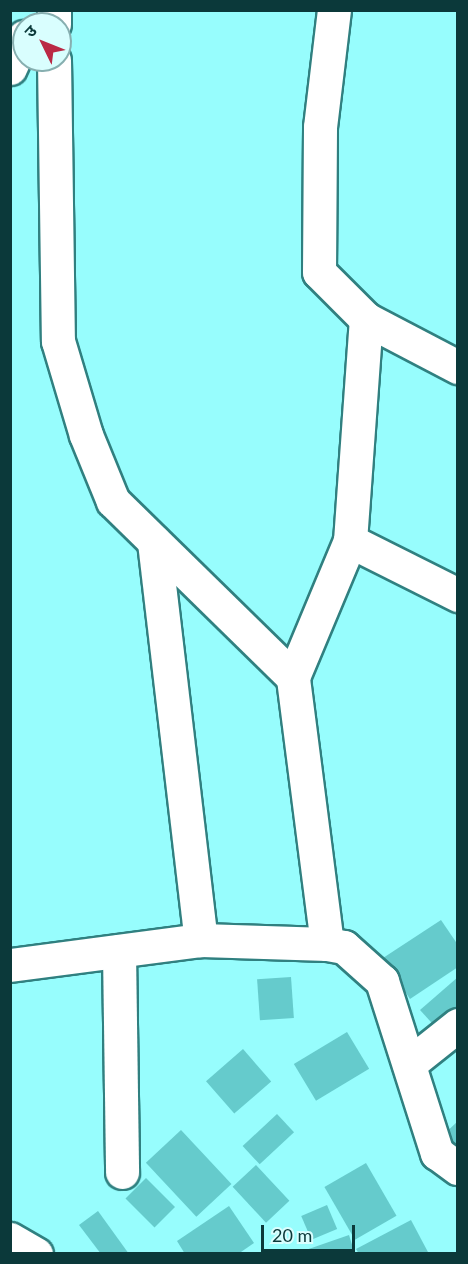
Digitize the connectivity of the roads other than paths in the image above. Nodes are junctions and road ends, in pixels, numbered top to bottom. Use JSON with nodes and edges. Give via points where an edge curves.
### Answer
{"nodes":[{"id":1,"x":334,"y":10,"type":"edge"},
{"id":2,"x":54,"y":72,"type":"edge"},
{"id":3,"x":366,"y":319,"type":"junction"},
{"id":4,"x":458,"y":367,"type":"edge"},
{"id":5,"x":350,"y":541,"type":"junction"},
{"id":6,"x":154,"y":542,"type":"junction"},
{"id":7,"x":458,"y":595,"type":"edge"},
{"id":8,"x":294,"y":677,"type":"junction"},
{"id":9,"x":201,"y":940,"type":"junction"},
{"id":10,"x":327,"y":944,"type":"junction"},
{"id":11,"x":119,"y":951,"type":"junction"},
{"id":12,"x":10,"y":965,"type":"edge"},
{"id":13,"x":458,"y":1025,"type":"edge"},
{"id":14,"x":410,"y":1064,"type":"junction"},
{"id":15,"x":458,"y":1168,"type":"edge"},
{"id":16,"x":122,"y":1172,"type":"dead end"},
{"id":17,"x":10,"y":1239,"type":"edge"},
{"id":18,"x":36,"y":1254,"type":"edge"}],
"edges":[{"from":1,"to":3,"type":"street","via":[[320,127],[319,272]]},
{"from":2,"to":6,"type":"street","via":[[58,341],[86,435],[113,501]]},
{"from":3,"to":4,"type":"street"},
{"from":3,"to":5,"type":"street"},
{"from":5,"to":7,"type":"street"},
{"from":5,"to":8,"type":"street"},
{"from":6,"to":8,"type":"street"},
{"from":6,"to":9,"type":"street"},
{"from":8,"to":10,"type":"street"},
{"from":9,"to":10,"type":"street"},
{"from":9,"to":11,"type":"street"},
{"from":10,"to":14,"type":"street","via":[[344,948],[382,981]]},
{"from":11,"to":12,"type":"street"},
{"from":11,"to":16,"type":"street"},
{"from":13,"to":14,"type":"street"},
{"from":14,"to":15,"type":"street","via":[[437,1153]]},
{"from":17,"to":18,"type":"street"}]}
